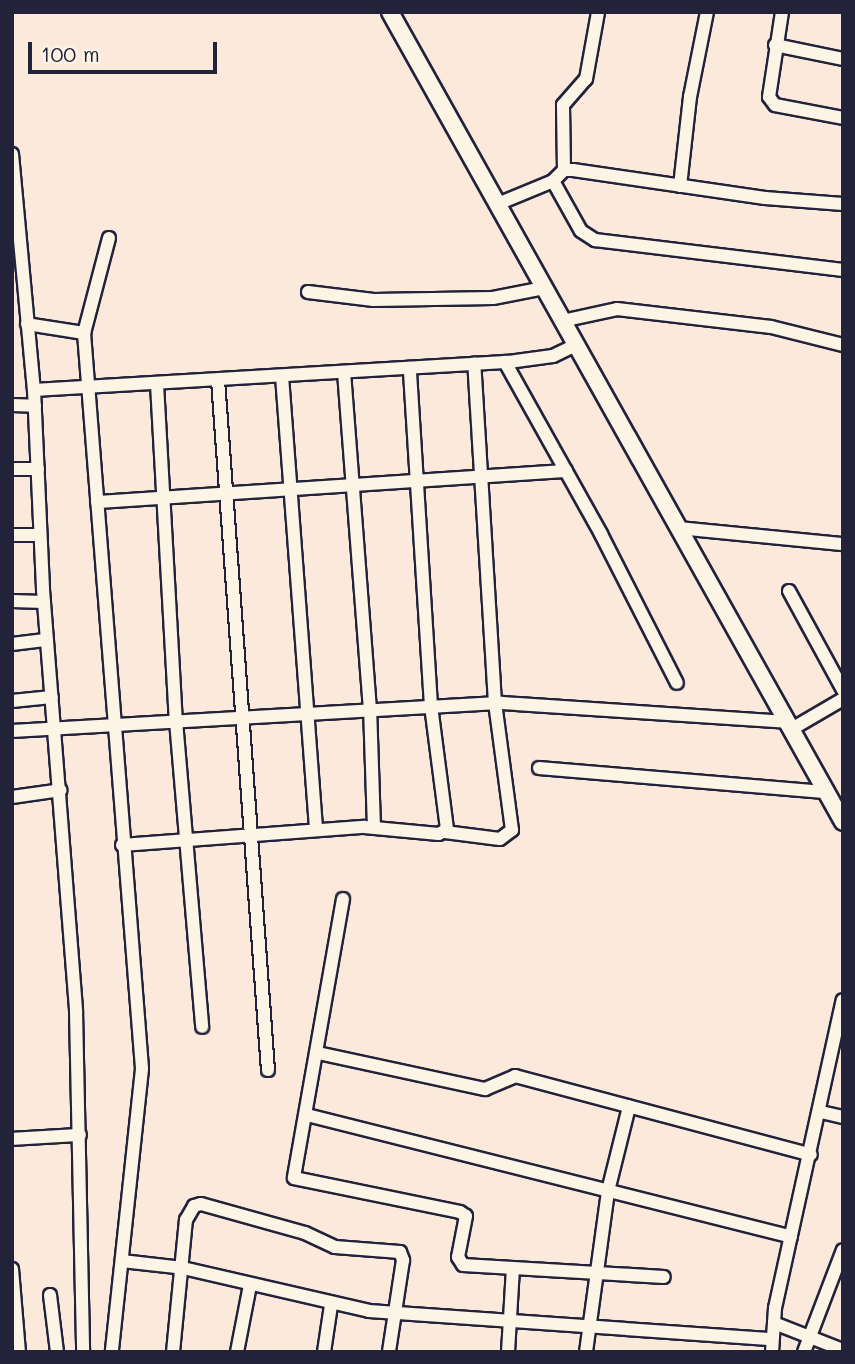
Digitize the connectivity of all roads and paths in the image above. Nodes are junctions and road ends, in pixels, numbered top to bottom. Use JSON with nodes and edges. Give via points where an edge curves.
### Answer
{"nodes":[{"id":1,"x":390,"y":12,"type":"edge"},
{"id":2,"x":598,"y":12,"type":"edge"},
{"id":3,"x":707,"y":12,"type":"edge"},
{"id":4,"x":782,"y":12,"type":"edge"},
{"id":5,"x":775,"y":45,"type":"junction"},
{"id":6,"x":843,"y":58,"type":"edge"},
{"id":7,"x":843,"y":118,"type":"edge"},
{"id":8,"x":12,"y":154,"type":"edge"},
{"id":9,"x":564,"y":170,"type":"junction"},
{"id":10,"x":553,"y":181,"type":"junction"},
{"id":11,"x":680,"y":186,"type":"junction"},
{"id":12,"x":500,"y":203,"type":"junction"},
{"id":13,"x":14,"y":204,"type":"edge"},
{"id":14,"x":843,"y":204,"type":"edge"},
{"id":15,"x":108,"y":238,"type":"dead end"},
{"id":16,"x":16,"y":267,"type":"edge"},
{"id":17,"x":843,"y":270,"type":"edge"},
{"id":18,"x":544,"y":288,"type":"junction"},
{"id":19,"x":308,"y":292,"type":"dead end"},
{"id":20,"x":562,"y":321,"type":"junction"},
{"id":21,"x":27,"y":324,"type":"junction"},
{"id":22,"x":84,"y":333,"type":"junction"},
{"id":23,"x":576,"y":345,"type":"junction"},
{"id":24,"x":843,"y":345,"type":"edge"},
{"id":25,"x":505,"y":362,"type":"junction"},
{"id":26,"x":474,"y":364,"type":"junction"},
{"id":27,"x":411,"y":368,"type":"junction"},
{"id":28,"x":344,"y":372,"type":"junction"},
{"id":29,"x":282,"y":376,"type":"junction"},
{"id":30,"x":218,"y":380,"type":"junction"},
{"id":31,"x":157,"y":384,"type":"junction"},
{"id":32,"x":92,"y":387,"type":"junction"},
{"id":33,"x":34,"y":390,"type":"junction"},
{"id":34,"x":12,"y":405,"type":"edge"},
{"id":35,"x":35,"y":406,"type":"junction"},
{"id":36,"x":12,"y":469,"type":"edge"},
{"id":37,"x":38,"y":469,"type":"junction"},
{"id":38,"x":566,"y":471,"type":"junction"},
{"id":39,"x":481,"y":476,"type":"junction"},
{"id":40,"x":418,"y":482,"type":"junction"},
{"id":41,"x":353,"y":487,"type":"junction"},
{"id":42,"x":290,"y":489,"type":"junction"},
{"id":43,"x":226,"y":491,"type":"junction"},
{"id":44,"x":165,"y":498,"type":"junction"},
{"id":45,"x":97,"y":502,"type":"junction"},
{"id":46,"x":679,"y":528,"type":"junction"},
{"id":47,"x":12,"y":535,"type":"edge"},
{"id":48,"x":40,"y":535,"type":"junction"},
{"id":49,"x":843,"y":544,"type":"edge"},
{"id":50,"x":789,"y":591,"type":"dead end"},
{"id":51,"x":12,"y":601,"type":"edge"},
{"id":52,"x":44,"y":601,"type":"junction"},
{"id":53,"x":47,"y":640,"type":"junction"},
{"id":54,"x":12,"y":644,"type":"edge"},
{"id":55,"x":677,"y":683,"type":"dead end"},
{"id":56,"x":843,"y":690,"type":"edge"},
{"id":57,"x":52,"y":697,"type":"junction"},
{"id":58,"x":843,"y":699,"type":"edge"},
{"id":59,"x":12,"y":701,"type":"edge"},
{"id":60,"x":495,"y":703,"type":"junction"},
{"id":61,"x":430,"y":706,"type":"junction"},
{"id":62,"x":370,"y":707,"type":"junction"},
{"id":63,"x":307,"y":712,"type":"junction"},
{"id":64,"x":241,"y":719,"type":"junction"},
{"id":65,"x":176,"y":721,"type":"junction"},
{"id":66,"x":113,"y":725,"type":"junction"},
{"id":67,"x":55,"y":726,"type":"junction"},
{"id":68,"x":788,"y":726,"type":"junction"},
{"id":69,"x":12,"y":731,"type":"edge"},
{"id":70,"x":539,"y":768,"type":"dead end"},
{"id":71,"x":61,"y":790,"type":"junction"},
{"id":72,"x":824,"y":792,"type":"junction"},
{"id":73,"x":12,"y":797,"type":"edge"},
{"id":74,"x":843,"y":822,"type":"edge"},
{"id":75,"x":374,"y":827,"type":"junction"},
{"id":76,"x":316,"y":830,"type":"junction"},
{"id":77,"x":445,"y":832,"type":"junction"},
{"id":78,"x":249,"y":838,"type":"junction"},
{"id":79,"x":185,"y":840,"type":"junction"},
{"id":80,"x":122,"y":845,"type":"junction"},
{"id":81,"x":343,"y":900,"type":"dead end"},
{"id":82,"x":843,"y":1000,"type":"edge"},
{"id":83,"x":202,"y":1027,"type":"dead end"},
{"id":84,"x":317,"y":1053,"type":"junction"},
{"id":85,"x":268,"y":1069,"type":"dead end"},
{"id":86,"x":629,"y":1107,"type":"junction"},
{"id":87,"x":821,"y":1112,"type":"junction"},
{"id":88,"x":307,"y":1115,"type":"junction"},
{"id":89,"x":843,"y":1117,"type":"edge"},
{"id":90,"x":80,"y":1135,"type":"junction"},
{"id":91,"x":12,"y":1139,"type":"edge"},
{"id":92,"x":811,"y":1155,"type":"junction"},
{"id":93,"x":608,"y":1191,"type":"junction"},
{"id":94,"x":791,"y":1237,"type":"junction"},
{"id":95,"x":843,"y":1250,"type":"edge"},
{"id":96,"x":122,"y":1261,"type":"junction"},
{"id":97,"x":183,"y":1268,"type":"junction"},
{"id":98,"x":12,"y":1269,"type":"edge"},
{"id":99,"x":513,"y":1269,"type":"junction"},
{"id":100,"x":595,"y":1273,"type":"junction"},
{"id":101,"x":664,"y":1278,"type":"dead end"},
{"id":102,"x":250,"y":1285,"type":"junction"},
{"id":103,"x":50,"y":1295,"type":"dead end"},
{"id":104,"x":331,"y":1305,"type":"junction"},
{"id":105,"x":395,"y":1313,"type":"junction"},
{"id":106,"x":509,"y":1318,"type":"junction"},
{"id":107,"x":774,"y":1323,"type":"junction"},
{"id":108,"x":589,"y":1325,"type":"junction"},
{"id":109,"x":810,"y":1337,"type":"junction"},
{"id":110,"x":772,"y":1345,"type":"edge"},
{"id":111,"x":843,"y":1350,"type":"edge"},
{"id":112,"x":19,"y":1352,"type":"edge"},
{"id":113,"x":57,"y":1352,"type":"edge"},
{"id":114,"x":83,"y":1352,"type":"edge"},
{"id":115,"x":112,"y":1352,"type":"edge"},
{"id":116,"x":173,"y":1352,"type":"edge"},
{"id":117,"x":237,"y":1352,"type":"edge"},
{"id":118,"x":324,"y":1352,"type":"edge"},
{"id":119,"x":389,"y":1352,"type":"edge"},
{"id":120,"x":508,"y":1352,"type":"edge"},
{"id":121,"x":586,"y":1352,"type":"edge"},
{"id":122,"x":804,"y":1352,"type":"edge"}],
"edges":[{"from":1,"to":12,"type":"street"},
{"from":2,"to":9,"type":"street","via":[[586,79],[563,105]]},
{"from":3,"to":11,"type":"street","via":[[690,97]]},
{"from":4,"to":5,"type":"street"},
{"from":5,"to":6,"type":"street"},
{"from":5,"to":7,"type":"street","via":[[768,86],[775,105]]},
{"from":8,"to":13,"type":"street"},
{"from":9,"to":10,"type":"street"},
{"from":9,"to":11,"type":"street"},
{"from":10,"to":12,"type":"street"},
{"from":10,"to":17,"type":"street","via":[[581,231],[595,240]]},
{"from":11,"to":14,"type":"street"},
{"from":12,"to":18,"type":"street"},
{"from":13,"to":16,"type":"street"},
{"from":15,"to":22,"type":"street"},
{"from":16,"to":21,"type":"street"},
{"from":18,"to":19,"type":"street","via":[[493,298],[388,300]]},
{"from":18,"to":20,"type":"street"},
{"from":20,"to":23,"type":"street"},
{"from":20,"to":24,"type":"street","via":[[617,309],[771,327]]},
{"from":21,"to":22,"type":"street"},
{"from":21,"to":33,"type":"street"},
{"from":22,"to":32,"type":"street"},
{"from":23,"to":25,"type":"street","via":[[553,356]]},
{"from":23,"to":46,"type":"street"},
{"from":25,"to":26,"type":"street"},
{"from":25,"to":38,"type":"street"},
{"from":26,"to":27,"type":"street"},
{"from":26,"to":39,"type":"street"},
{"from":27,"to":28,"type":"street"},
{"from":27,"to":40,"type":"street"},
{"from":28,"to":29,"type":"street"},
{"from":28,"to":41,"type":"street"},
{"from":29,"to":30,"type":"street"},
{"from":29,"to":42,"type":"street"},
{"from":30,"to":31,"type":"street"},
{"from":30,"to":43,"type":"street"},
{"from":31,"to":32,"type":"street"},
{"from":31,"to":44,"type":"street"},
{"from":32,"to":33,"type":"street"},
{"from":32,"to":45,"type":"street"},
{"from":33,"to":35,"type":"street"},
{"from":34,"to":35,"type":"street"},
{"from":35,"to":37,"type":"street"},
{"from":36,"to":37,"type":"street"},
{"from":37,"to":48,"type":"street"},
{"from":38,"to":39,"type":"street"},
{"from":38,"to":55,"type":"street"},
{"from":39,"to":40,"type":"street"},
{"from":39,"to":60,"type":"street"},
{"from":40,"to":41,"type":"street"},
{"from":40,"to":61,"type":"street"},
{"from":41,"to":42,"type":"street"},
{"from":41,"to":62,"type":"street"},
{"from":42,"to":43,"type":"street"},
{"from":42,"to":63,"type":"street"},
{"from":43,"to":44,"type":"street"},
{"from":43,"to":64,"type":"street"},
{"from":44,"to":45,"type":"street"},
{"from":44,"to":65,"type":"street"},
{"from":45,"to":66,"type":"street"},
{"from":46,"to":49,"type":"street"},
{"from":46,"to":68,"type":"street"},
{"from":47,"to":48,"type":"street"},
{"from":48,"to":52,"type":"street"},
{"from":50,"to":56,"type":"street"},
{"from":51,"to":52,"type":"street"},
{"from":52,"to":53,"type":"street"},
{"from":53,"to":54,"type":"street"},
{"from":53,"to":57,"type":"street"},
{"from":57,"to":59,"type":"street"},
{"from":57,"to":67,"type":"street"},
{"from":58,"to":68,"type":"street"},
{"from":60,"to":61,"type":"street"},
{"from":60,"to":68,"type":"street"},
{"from":60,"to":77,"type":"street","via":[[511,835],[500,839]]},
{"from":61,"to":62,"type":"street"},
{"from":61,"to":77,"type":"street","via":[[448,818]]},
{"from":62,"to":63,"type":"street"},
{"from":62,"to":75,"type":"street"},
{"from":63,"to":64,"type":"street"},
{"from":63,"to":76,"type":"street"},
{"from":64,"to":65,"type":"street"},
{"from":64,"to":78,"type":"street"},
{"from":65,"to":66,"type":"street"},
{"from":65,"to":79,"type":"street"},
{"from":66,"to":67,"type":"street"},
{"from":66,"to":80,"type":"street"},
{"from":67,"to":69,"type":"street"},
{"from":67,"to":71,"type":"street"},
{"from":68,"to":72,"type":"street"},
{"from":70,"to":72,"type":"street"},
{"from":71,"to":73,"type":"street"},
{"from":71,"to":90,"type":"street"},
{"from":72,"to":74,"type":"street"},
{"from":75,"to":76,"type":"street"},
{"from":75,"to":77,"type":"street"},
{"from":76,"to":78,"type":"street"},
{"from":78,"to":79,"type":"street"},
{"from":78,"to":85,"type":"street"},
{"from":79,"to":80,"type":"street"},
{"from":79,"to":83,"type":"street"},
{"from":80,"to":96,"type":"street","via":[[142,1069]]},
{"from":81,"to":84,"type":"street"},
{"from":82,"to":87,"type":"street"},
{"from":84,"to":86,"type":"street","via":[[485,1089],[515,1076]]},
{"from":84,"to":88,"type":"street"},
{"from":86,"to":92,"type":"street"},
{"from":86,"to":93,"type":"street"},
{"from":87,"to":89,"type":"street"},
{"from":87,"to":92,"type":"street"},
{"from":88,"to":93,"type":"street"},
{"from":88,"to":99,"type":"street","via":[[292,1172],[300,1182],[460,1212],[466,1216],[458,1257],[463,1265]]},
{"from":90,"to":91,"type":"street"},
{"from":90,"to":114,"type":"street"},
{"from":92,"to":94,"type":"street"},
{"from":93,"to":94,"type":"street"},
{"from":93,"to":100,"type":"street"},
{"from":94,"to":107,"type":"street"},
{"from":95,"to":109,"type":"street"},
{"from":96,"to":97,"type":"street"},
{"from":96,"to":115,"type":"street"},
{"from":97,"to":102,"type":"street"},
{"from":97,"to":105,"type":"street","via":[[186,1220],[194,1206],[201,1204],[305,1233],[335,1247],[400,1252]]},
{"from":97,"to":116,"type":"street"},
{"from":98,"to":112,"type":"street"},
{"from":99,"to":100,"type":"street"},
{"from":99,"to":106,"type":"street"},
{"from":100,"to":101,"type":"street"},
{"from":100,"to":108,"type":"street"},
{"from":102,"to":104,"type":"street"},
{"from":102,"to":117,"type":"street"},
{"from":103,"to":113,"type":"street"},
{"from":104,"to":105,"type":"street"},
{"from":104,"to":118,"type":"street"},
{"from":105,"to":106,"type":"street"},
{"from":105,"to":119,"type":"street"},
{"from":106,"to":108,"type":"street"},
{"from":106,"to":120,"type":"street"},
{"from":107,"to":109,"type":"street"},
{"from":107,"to":110,"type":"street"},
{"from":108,"to":110,"type":"street"},
{"from":108,"to":121,"type":"street"},
{"from":109,"to":111,"type":"street"},
{"from":109,"to":122,"type":"street"}]}
